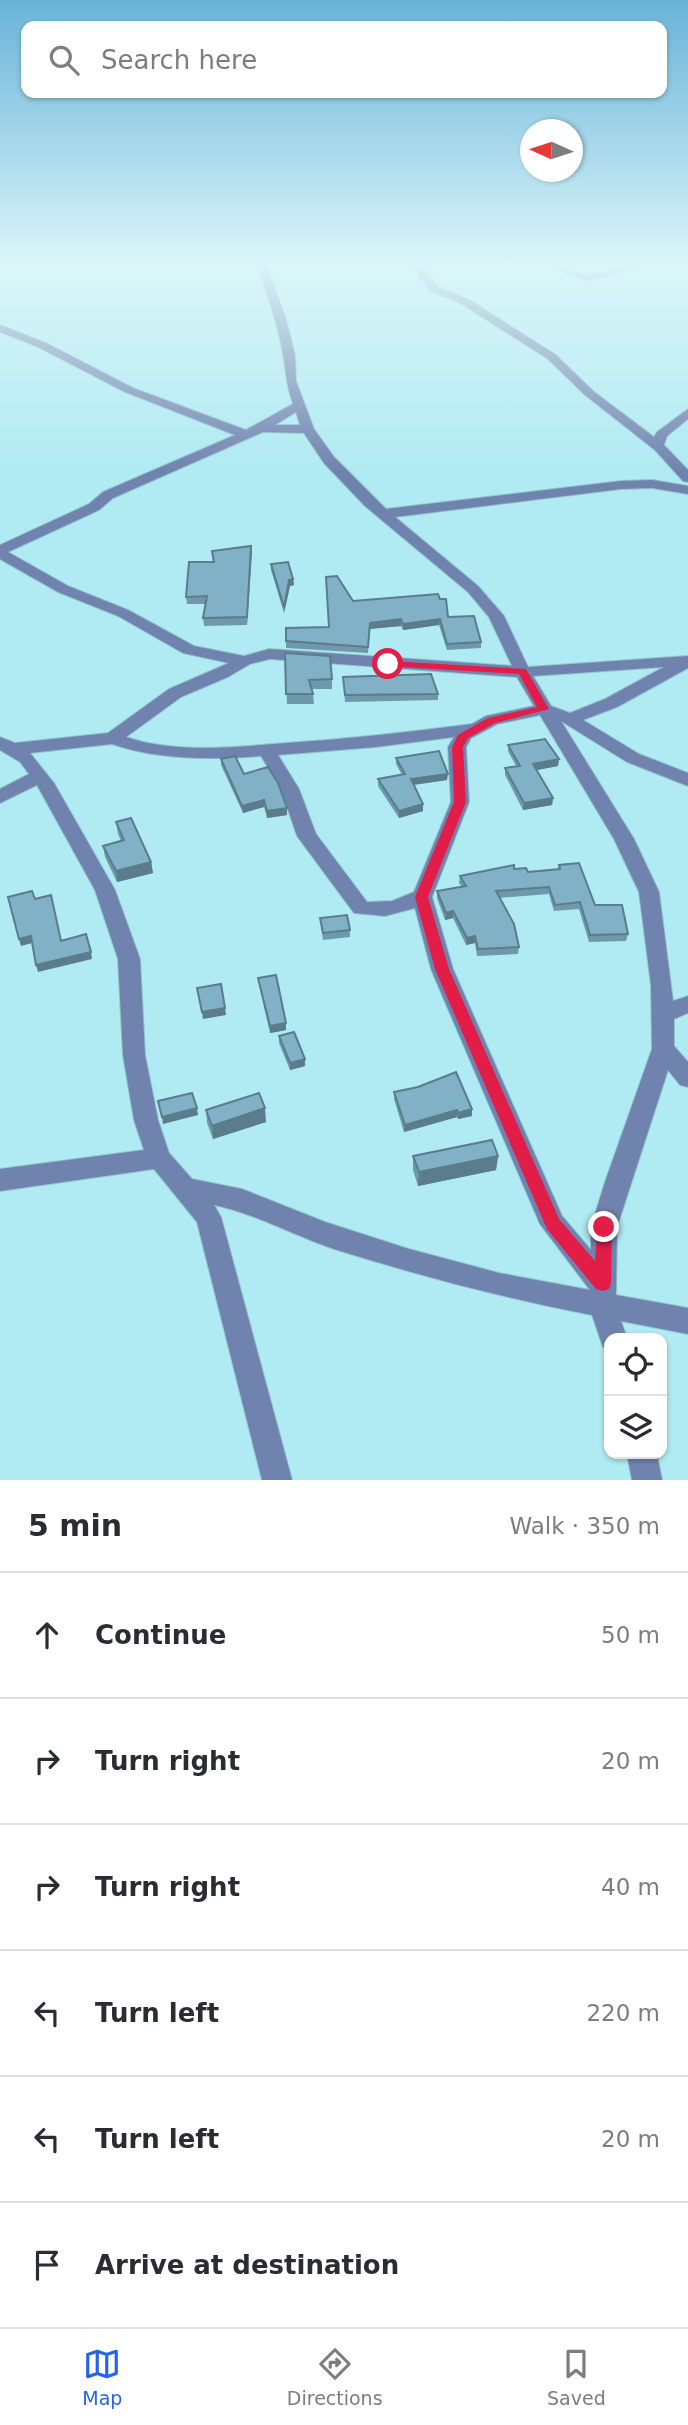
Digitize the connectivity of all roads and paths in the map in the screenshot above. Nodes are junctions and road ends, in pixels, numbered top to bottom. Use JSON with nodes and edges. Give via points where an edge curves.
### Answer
{"nodes":[{"id":1,"x":10,"y":332,"type":"edge"},
{"id":2,"x":284,"y":332,"type":"edge"},
{"id":3,"x":513,"y":332,"type":"edge"},
{"id":4,"x":298,"y":406,"type":"junction"},
{"id":5,"x":688,"y":413,"type":"edge"},
{"id":6,"x":261,"y":428,"type":"junction"},
{"id":7,"x":308,"y":429,"type":"junction"},
{"id":8,"x":245,"y":434,"type":"junction"},
{"id":9,"x":658,"y":446,"type":"junction"},
{"id":10,"x":688,"y":478,"type":"edge"},
{"id":11,"x":688,"y":490,"type":"edge"},
{"id":12,"x":383,"y":514,"type":"junction"},
{"id":13,"x":0,"y":551,"type":"edge"},
{"id":14,"x":244,"y":661,"type":"junction"},
{"id":15,"x":688,"y":662,"type":"edge"},
{"id":16,"x":522,"y":671,"type":"junction"},
{"id":17,"x":544,"y":709,"type":"junction"},
{"id":18,"x":570,"y":719,"type":"junction"},
{"id":19,"x":472,"y":729,"type":"junction"},
{"id":20,"x":113,"y":738,"type":"junction"},
{"id":21,"x":6,"y":746,"type":"edge"},
{"id":22,"x":267,"y":751,"type":"junction"},
{"id":23,"x":39,"y":775,"type":"junction"},
{"id":24,"x":688,"y":780,"type":"edge"},
{"id":25,"x":0,"y":797,"type":"edge"},
{"id":26,"x":422,"y":897,"type":"junction"},
{"id":27,"x":688,"y":1004,"type":"edge"},
{"id":28,"x":663,"y":1014,"type":"junction"},
{"id":29,"x":663,"y":1049,"type":"junction"},
{"id":30,"x":688,"y":1078,"type":"edge"},
{"id":31,"x":159,"y":1158,"type":"junction"},
{"id":32,"x":0,"y":1180,"type":"edge"},
{"id":33,"x":187,"y":1189,"type":"junction"},
{"id":34,"x":603,"y":1295,"type":"junction"},
{"id":35,"x":688,"y":1321,"type":"edge"},
{"id":36,"x":612,"y":1333,"type":"edge"},
{"id":37,"x":643,"y":1459,"type":"edge"},
{"id":38,"x":277,"y":1480,"type":"edge"},
{"id":39,"x":647,"y":1480,"type":"edge"}],
"edges":[{"from":1,"to":8,"type":"street","via":[[129,390]]},
{"from":2,"to":4,"type":"street"},
{"from":3,"to":9,"type":"street","via":[[552,357],[589,393]]},
{"from":4,"to":6,"type":"street"},
{"from":4,"to":7,"type":"street"},
{"from":5,"to":9,"type":"street","via":[[663,432]]},
{"from":6,"to":7,"type":"street"},
{"from":6,"to":8,"type":"street"},
{"from":7,"to":12,"type":"street","via":[[329,460]]},
{"from":8,"to":13,"type":"street","via":[[108,495],[94,507]]},
{"from":9,"to":10,"type":"street"},
{"from":11,"to":12,"type":"street","via":[[621,485]]},
{"from":12,"to":16,"type":"street","via":[[472,589],[496,616]]},
{"from":13,"to":14,"type":"street","via":[[63,589],[123,613],[189,650]]},
{"from":14,"to":16,"type":"street","via":[[269,654]]},
{"from":14,"to":20,"type":"street","via":[[175,693]]},
{"from":15,"to":16,"type":"street"},
{"from":15,"to":18,"type":"street"},
{"from":16,"to":17,"type":"street"},
{"from":17,"to":18,"type":"street"},
{"from":17,"to":19,"type":"street"},
{"from":17,"to":28,"type":"street","via":[[624,839],[649,892]]},
{"from":18,"to":24,"type":"street","via":[[633,758]]},
{"from":19,"to":22,"type":"street","via":[[376,743]]},
{"from":19,"to":26,"type":"street","via":[[457,747],[460,802]]},
{"from":20,"to":21,"type":"street"},
{"from":20,"to":22,"type":"street","via":[[188,752]]},
{"from":21,"to":23,"type":"street","via":[[26,758]]},
{"from":22,"to":26,"type":"street","via":[[290,789],[307,836],[361,908],[392,909]]},
{"from":23,"to":25,"type":"street"},
{"from":23,"to":31,"type":"street","via":[[105,890],[130,959],[134,1055]]},
{"from":26,"to":34,"type":"street","via":[[442,969],[552,1224]]},
{"from":27,"to":28,"type":"street"},
{"from":28,"to":29,"type":"street"},
{"from":29,"to":30,"type":"street"},
{"from":29,"to":34,"type":"street","via":[[604,1227]]},
{"from":31,"to":32,"type":"street"},
{"from":31,"to":33,"type":"street"},
{"from":33,"to":34,"type":"street","via":[[242,1200],[323,1233],[499,1285]]},
{"from":33,"to":38,"type":"street","via":[[208,1217]]},
{"from":34,"to":35,"type":"street"},
{"from":34,"to":36,"type":"street"},
{"from":37,"to":39,"type":"street"}]}
